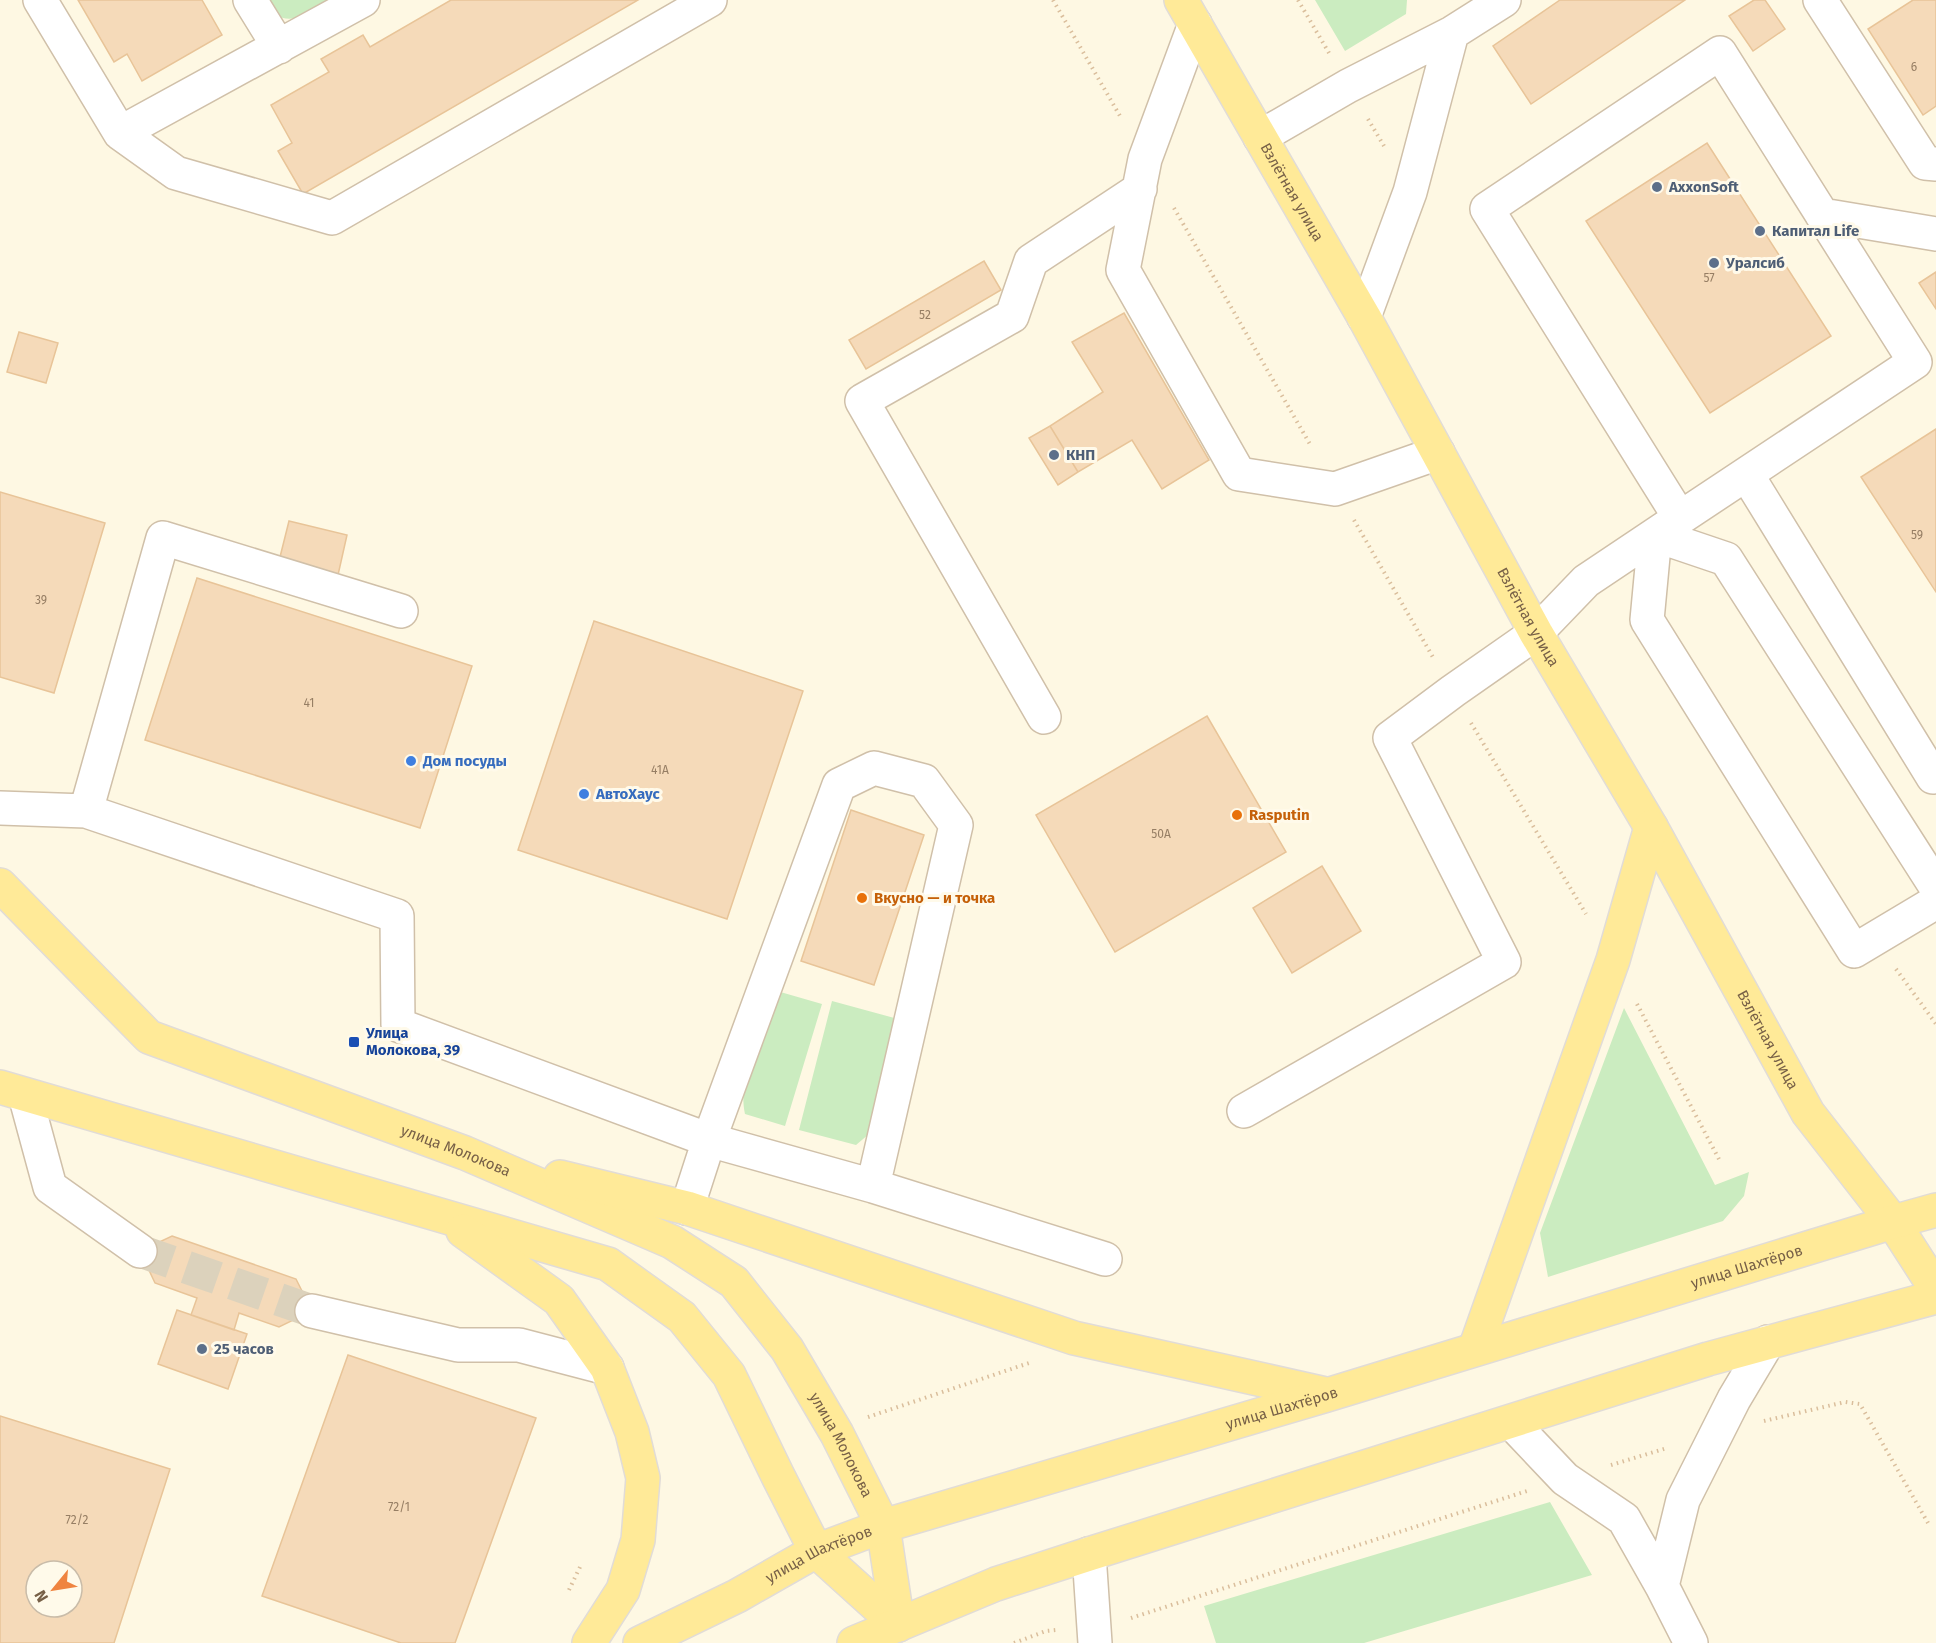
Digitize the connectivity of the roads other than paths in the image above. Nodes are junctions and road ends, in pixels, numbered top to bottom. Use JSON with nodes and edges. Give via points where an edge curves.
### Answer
{"nodes":[{"id":1,"x":40,"y":0,"type":"edge"},
{"id":2,"x":250,"y":0,"type":"edge"},
{"id":3,"x":363,"y":0,"type":"edge"},
{"id":4,"x":710,"y":0,"type":"edge"},
{"id":5,"x":1504,"y":0,"type":"edge"},
{"id":6,"x":1820,"y":0,"type":"edge"},
{"id":7,"x":1188,"y":12,"type":"edge"},
{"id":8,"x":1452,"y":33,"type":"junction"},
{"id":9,"x":279,"y":47,"type":"junction"},
{"id":10,"x":120,"y":133,"type":"junction"},
{"id":11,"x":1260,"y":137,"type":"junction"},
{"id":12,"x":1936,"y":164,"type":"edge"},
{"id":13,"x":1143,"y":174,"type":"junction"},
{"id":14,"x":1822,"y":215,"type":"junction"},
{"id":15,"x":1936,"y":234,"type":"edge"},
{"id":16,"x":1364,"y":317,"type":"junction"},
{"id":17,"x":1926,"y":356,"type":"edge"},
{"id":18,"x":1438,"y":453,"type":"junction"},
{"id":19,"x":1747,"y":475,"type":"junction"},
{"id":20,"x":1668,"y":527,"type":"junction"},
{"id":21,"x":401,"y":611,"type":"dead end"},
{"id":22,"x":1536,"y":633,"type":"junction"},
{"id":23,"x":1044,"y":717,"type":"dead end"},
{"id":24,"x":1935,"y":778,"type":"edge"},
{"id":25,"x":0,"y":808,"type":"edge"},
{"id":26,"x":86,"y":811,"type":"junction"},
{"id":27,"x":1651,"y":827,"type":"junction"},
{"id":28,"x":0,"y":885,"type":"edge"},
{"id":29,"x":1936,"y":887,"type":"edge"},
{"id":30,"x":1936,"y":902,"type":"edge"},
{"id":31,"x":12,"y":1091,"type":"edge"},
{"id":32,"x":1244,"y":1111,"type":"dead end"},
{"id":33,"x":709,"y":1140,"type":"junction"},
{"id":34,"x":465,"y":1153,"type":"junction"},
{"id":35,"x":873,"y":1186,"type":"junction"},
{"id":36,"x":687,"y":1208,"type":"junction"},
{"id":37,"x":1936,"y":1210,"type":"edge"},
{"id":38,"x":444,"y":1218,"type":"junction"},
{"id":39,"x":1893,"y":1222,"type":"junction"},
{"id":40,"x":140,"y":1251,"type":"tunnel mouth"},
{"id":41,"x":1106,"y":1259,"type":"dead end"},
{"id":42,"x":1936,"y":1289,"type":"edge"},
{"id":43,"x":1936,"y":1297,"type":"edge"},
{"id":44,"x":312,"y":1311,"type":"tunnel mouth"},
{"id":45,"x":1768,"y":1342,"type":"junction"},
{"id":46,"x":1475,"y":1349,"type":"junction"},
{"id":47,"x":608,"y":1368,"type":"junction"},
{"id":48,"x":1327,"y":1395,"type":"junction"},
{"id":49,"x":1511,"y":1422,"type":"junction"},
{"id":50,"x":884,"y":1526,"type":"junction"},
{"id":51,"x":816,"y":1551,"type":"junction"},
{"id":52,"x":1089,"y":1554,"type":"junction"},
{"id":53,"x":1662,"y":1586,"type":"junction"},
{"id":54,"x":898,"y":1625,"type":"junction"},
{"id":55,"x":1095,"y":1636,"type":"edge"},
{"id":56,"x":589,"y":1643,"type":"edge"},
{"id":57,"x":640,"y":1643,"type":"edge"},
{"id":58,"x":854,"y":1643,"type":"edge"},
{"id":59,"x":1691,"y":1643,"type":"edge"}],
"edges":[{"from":1,"to":10,"type":"street"},
{"from":2,"to":9,"type":"street"},
{"from":3,"to":9,"type":"street"},
{"from":4,"to":10,"type":"street","via":[[332,218],[176,173]]},
{"from":5,"to":8,"type":"street"},
{"from":6,"to":12,"type":"street","via":[[1925,163]]},
{"from":7,"to":11,"type":"main road","name":"Взлётная улица"},
{"from":7,"to":13,"type":"street"},
{"from":8,"to":11,"type":"street"},
{"from":8,"to":16,"type":"street","via":[[1410,192]]},
{"from":9,"to":10,"type":"street"},
{"from":11,"to":16,"type":"main road","name":"Взлётная улица"},
{"from":13,"to":18,"type":"street","via":[[1123,270],[1239,474],[1335,489]]},
{"from":13,"to":23,"type":"street","via":[[1031,261],[1012,316],[862,400]]},
{"from":14,"to":15,"type":"street"},
{"from":14,"to":17,"type":"street"},
{"from":14,"to":20,"type":"street","via":[[1720,53],[1487,209]]},
{"from":16,"to":18,"type":"main road","name":"Взлётная улица"},
{"from":17,"to":19,"type":"street"},
{"from":18,"to":22,"type":"main road","name":"Взлётная улица"},
{"from":19,"to":20,"type":"street"},
{"from":19,"to":24,"type":"street"},
{"from":20,"to":22,"type":"street","via":[[1586,581]]},
{"from":20,"to":29,"type":"street","via":[[1726,560]]},
{"from":20,"to":30,"type":"street","via":[[1647,620],[1854,951]]},
{"from":21,"to":26,"type":"street","via":[[163,538]]},
{"from":22,"to":27,"type":"main road","name":"Взлётная улица"},
{"from":22,"to":32,"type":"street","via":[[1390,738],[1504,962]]},
{"from":25,"to":26,"type":"street"},
{"from":26,"to":33,"type":"street","via":[[397,916],[398,1025]]},
{"from":27,"to":39,"type":"main road","name":"Взлётная улица","via":[[1808,1113]]},
{"from":27,"to":46,"type":"main road","via":[[1613,960]]},
{"from":28,"to":34,"type":"main road","name":"улица Молокова","via":[[149,1037]]},
{"from":31,"to":38,"type":"main road"},
{"from":31,"to":40,"type":"street","via":[[50,1187]]},
{"from":33,"to":35,"type":"street"},
{"from":33,"to":35,"type":"street","via":[[839,785],[874,768],[924,781],[956,825]]},
{"from":33,"to":36,"type":"street"},
{"from":34,"to":36,"type":"main road"},
{"from":34,"to":50,"type":"main road","name":"улица Молокова","via":[[672,1242],[734,1282],[787,1349]]},
{"from":35,"to":41,"type":"street"},
{"from":36,"to":48,"type":"main road","via":[[1074,1338]]},
{"from":37,"to":39,"type":"main road","name":"улица Шахтёров"},
{"from":38,"to":47,"type":"main road","via":[[560,1300]]},
{"from":38,"to":51,"type":"main road","via":[[609,1264],[682,1317],[729,1375]]},
{"from":39,"to":42,"type":"main road","name":"Взлётная улица"},
{"from":39,"to":46,"type":"main road","name":"улица Шахтёров"},
{"from":43,"to":45,"type":"main road"},
{"from":44,"to":47,"type":"street","via":[[458,1345],[519,1345]]},
{"from":45,"to":49,"type":"main road"},
{"from":45,"to":53,"type":"street","via":[[1683,1500]]},
{"from":46,"to":48,"type":"main road","name":"улица Шахтёров"},
{"from":47,"to":56,"type":"main road","via":[[632,1432],[643,1478],[638,1540],[623,1590]]},
{"from":48,"to":50,"type":"main road","name":"улица Шахтёров"},
{"from":49,"to":52,"type":"main road"},
{"from":49,"to":53,"type":"street","via":[[1565,1479],[1624,1519]]},
{"from":50,"to":51,"type":"main road","name":"улица Шахтёров"},
{"from":50,"to":54,"type":"main road","name":"улица Молокова"},
{"from":51,"to":54,"type":"main road"},
{"from":51,"to":57,"type":"main road","name":"улица Шахтёров","via":[[737,1596]]},
{"from":52,"to":54,"type":"main road","via":[[996,1584]]},
{"from":52,"to":55,"type":"street"},
{"from":53,"to":59,"type":"street"},
{"from":54,"to":58,"type":"main road"}]}
